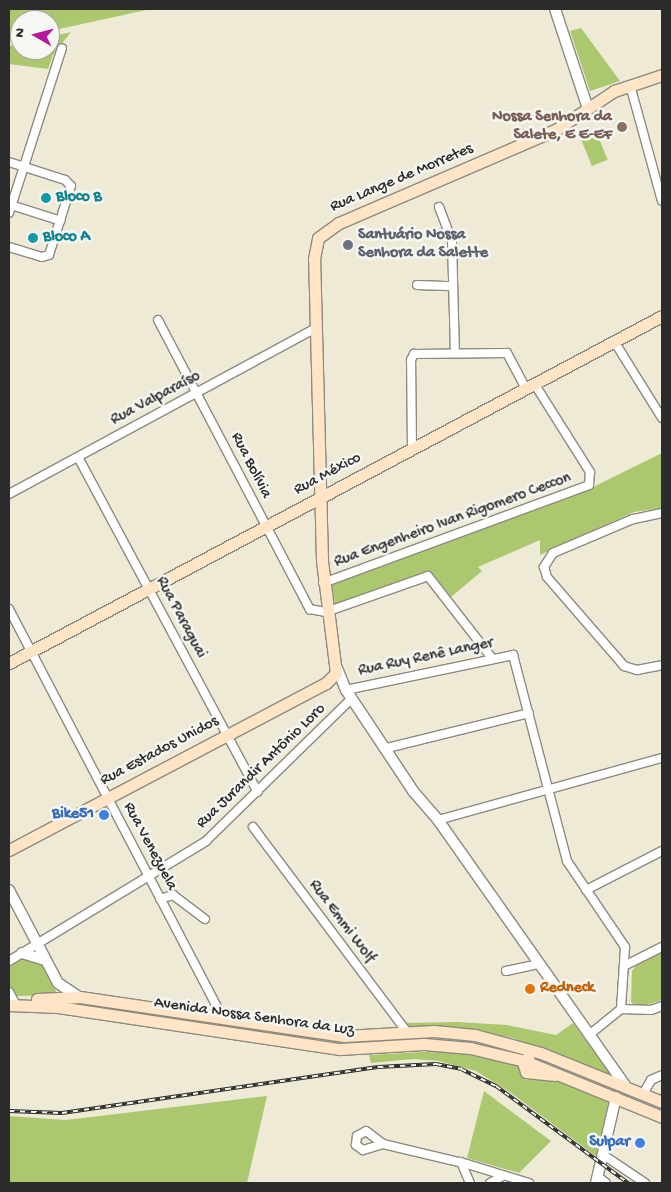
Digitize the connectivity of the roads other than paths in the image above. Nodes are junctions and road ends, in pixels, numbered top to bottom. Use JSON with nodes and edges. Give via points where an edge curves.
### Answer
{"nodes":[{"id":1,"x":555,"y":9,"type":"edge"},
{"id":2,"x":62,"y":48,"type":"dead end"},
{"id":3,"x":662,"y":75,"type":"edge"},
{"id":4,"x":630,"y":85,"type":"junction"},
{"id":5,"x":588,"y":109,"type":"junction"},
{"id":6,"x":9,"y":162,"type":"edge"},
{"id":7,"x":24,"y":167,"type":"junction"},
{"id":8,"x":662,"y":167,"type":"edge"},
{"id":9,"x":653,"y":170,"type":"junction"},
{"id":10,"x":662,"y":201,"type":"edge"},
{"id":11,"x":12,"y":205,"type":"junction"},
{"id":12,"x":438,"y":207,"type":"dead end"},
{"id":13,"x":9,"y":213,"type":"edge"},
{"id":14,"x":61,"y":220,"type":"junction"},
{"id":15,"x":9,"y":247,"type":"edge"},
{"id":16,"x":417,"y":285,"type":"dead end"},
{"id":17,"x":453,"y":286,"type":"junction"},
{"id":18,"x":662,"y":316,"type":"edge"},
{"id":19,"x":158,"y":320,"type":"dead end"},
{"id":20,"x":316,"y":328,"type":"junction"},
{"id":21,"x":614,"y":342,"type":"junction"},
{"id":22,"x":456,"y":352,"type":"junction"},
{"id":23,"x":530,"y":386,"type":"junction"},
{"id":24,"x":196,"y":393,"type":"junction"},
{"id":25,"x":662,"y":418,"type":"edge"},
{"id":26,"x":412,"y":449,"type":"junction"},
{"id":27,"x":78,"y":457,"type":"junction"},
{"id":28,"x":9,"y":494,"type":"edge"},
{"id":29,"x":320,"y":497,"type":"junction"},
{"id":30,"x":301,"y":507,"type":"junction"},
{"id":31,"x":662,"y":513,"type":"edge"},
{"id":32,"x":266,"y":526,"type":"junction"},
{"id":33,"x":321,"y":533,"type":"junction"},
{"id":34,"x":323,"y":584,"type":"junction"},
{"id":35,"x":148,"y":588,"type":"junction"},
{"id":36,"x":9,"y":609,"type":"edge"},
{"id":37,"x":326,"y":612,"type":"junction"},
{"id":38,"x":31,"y":651,"type":"junction"},
{"id":39,"x":491,"y":658,"type":"junction"},
{"id":40,"x":9,"y":662,"type":"edge"},
{"id":41,"x":662,"y":665,"type":"edge"},
{"id":42,"x":337,"y":668,"type":"junction"},
{"id":43,"x":326,"y":683,"type":"junction"},
{"id":44,"x":349,"y":694,"type":"junction"},
{"id":45,"x":529,"y":713,"type":"junction"},
{"id":46,"x":227,"y":735,"type":"junction"},
{"id":47,"x":386,"y":748,"type":"junction"},
{"id":48,"x":662,"y":758,"type":"edge"},
{"id":49,"x":548,"y":789,"type":"junction"},
{"id":50,"x":258,"y":792,"type":"junction"},
{"id":51,"x":108,"y":798,"type":"junction"},
{"id":52,"x":438,"y":820,"type":"junction"},
{"id":53,"x":253,"y":827,"type":"dead end"},
{"id":54,"x":9,"y":850,"type":"edge"},
{"id":55,"x":662,"y":851,"type":"edge"},
{"id":56,"x":148,"y":877,"type":"junction"},
{"id":57,"x":9,"y":890,"type":"edge"},
{"id":58,"x":586,"y":890,"type":"junction"},
{"id":59,"x":160,"y":899,"type":"junction"},
{"id":60,"x":205,"y":919,"type":"dead end"},
{"id":61,"x":37,"y":944,"type":"junction"},
{"id":62,"x":662,"y":947,"type":"edge"},
{"id":63,"x":22,"y":953,"type":"junction"},
{"id":64,"x":45,"y":960,"type":"junction"},
{"id":65,"x":9,"y":961,"type":"edge"},
{"id":66,"x":539,"y":964,"type":"junction"},
{"id":67,"x":624,"y":966,"type":"junction"},
{"id":68,"x":506,"y":971,"type":"dead end"},
{"id":69,"x":80,"y":997,"type":"junction"},
{"id":70,"x":11,"y":1000,"type":"edge"},
{"id":71,"x":662,"y":1006,"type":"edge"},
{"id":72,"x":621,"y":1008,"type":"junction"},
{"id":73,"x":223,"y":1019,"type":"junction"},
{"id":74,"x":407,"y":1032,"type":"junction"},
{"id":75,"x":589,"y":1035,"type":"junction"},
{"id":76,"x":542,"y":1052,"type":"junction"},
{"id":77,"x":525,"y":1061,"type":"junction"},
{"id":78,"x":662,"y":1075,"type":"edge"},
{"id":79,"x":626,"y":1087,"type":"junction"},
{"id":80,"x":643,"y":1094,"type":"junction"},
{"id":81,"x":616,"y":1097,"type":"junction"},
{"id":82,"x":662,"y":1102,"type":"edge"},
{"id":83,"x":662,"y":1117,"type":"edge"},
{"id":84,"x":383,"y":1144,"type":"dead end"},
{"id":85,"x":602,"y":1154,"type":"junction"},
{"id":86,"x":448,"y":1159,"type":"junction"},
{"id":87,"x":461,"y":1162,"type":"junction"},
{"id":88,"x":465,"y":1173,"type":"junction"},
{"id":89,"x":501,"y":1177,"type":"junction"},
{"id":90,"x":596,"y":1180,"type":"edge"},
{"id":91,"x":470,"y":1183,"type":"edge"},
{"id":92,"x":490,"y":1183,"type":"edge"},
{"id":93,"x":528,"y":1183,"type":"edge"},
{"id":94,"x":606,"y":1183,"type":"edge"},
{"id":95,"x":645,"y":1183,"type":"edge"}],
"edges":[{"from":1,"to":5,"type":"street"},
{"from":2,"to":7,"type":"street"},
{"from":3,"to":4,"type":"main road","name":"Rua Lange de Morretes"},
{"from":4,"to":5,"type":"main road","name":"Rua Lange de Morretes","via":[[608,94]]},
{"from":4,"to":9,"type":"street"},
{"from":5,"to":20,"type":"main road","name":"Rua Lange de Morretes","via":[[542,136],[338,223],[318,238],[314,259]]},
{"from":6,"to":7,"type":"street"},
{"from":7,"to":11,"type":"street"},
{"from":7,"to":14,"type":"street","via":[[71,184]]},
{"from":8,"to":9,"type":"street"},
{"from":9,"to":10,"type":"street"},
{"from":11,"to":13,"type":"street"},
{"from":11,"to":14,"type":"street"},
{"from":12,"to":17,"type":"street","via":[[452,242]]},
{"from":14,"to":15,"type":"street","via":[[51,252],[46,257]]},
{"from":16,"to":17,"type":"street"},
{"from":17,"to":22,"type":"street"},
{"from":18,"to":21,"type":"main road","name":"Rua México"},
{"from":19,"to":24,"type":"street","name":"Rua Bolívia"},
{"from":20,"to":24,"type":"street","name":"Rua Valparaíso"},
{"from":20,"to":29,"type":"main road"},
{"from":21,"to":23,"type":"main road","name":"Rua México"},
{"from":21,"to":25,"type":"street"},
{"from":22,"to":23,"type":"street","via":[[507,353]]},
{"from":22,"to":26,"type":"street","via":[[416,353],[412,356]]},
{"from":23,"to":26,"type":"main road","name":"Rua México"},
{"from":23,"to":34,"type":"street","name":"Rua Engenheiro Ivan Rigomero Ceccon","via":[[590,472],[591,482],[586,487]]},
{"from":24,"to":27,"type":"street","name":"Rua Valparaíso"},
{"from":24,"to":32,"type":"street","name":"Rua Bolívia"},
{"from":26,"to":29,"type":"main road","name":"Rua México"},
{"from":27,"to":28,"type":"street","name":"Rua Valparaíso"},
{"from":27,"to":35,"type":"street","name":"Rua Paraguai"},
{"from":29,"to":30,"type":"main road","name":"Rua México"},
{"from":29,"to":33,"type":"main road"},
{"from":30,"to":32,"type":"main road","name":"Rua México"},
{"from":30,"to":33,"type":"main road","via":[[314,515]]},
{"from":31,"to":41,"type":"street","via":[[633,519],[553,553],[544,567],[547,577],[624,666],[637,670]]},
{"from":32,"to":35,"type":"main road","name":"Rua México"},
{"from":32,"to":37,"type":"street","name":"Rua Bolívia","via":[[306,605],[314,612]]},
{"from":33,"to":34,"type":"main road"},
{"from":34,"to":37,"type":"main road"},
{"from":35,"to":38,"type":"main road","name":"Rua México"},
{"from":35,"to":46,"type":"street","name":"Rua Paraguai"},
{"from":36,"to":38,"type":"street","name":"Rua Venezuela"},
{"from":37,"to":39,"type":"street","via":[[428,576]]},
{"from":37,"to":42,"type":"main road"},
{"from":38,"to":40,"type":"main road","name":"Rua México"},
{"from":38,"to":51,"type":"street","name":"Rua Venezuela"},
{"from":39,"to":44,"type":"street","name":"Rua Ruy Renê Langer"},
{"from":39,"to":45,"type":"street","name":"Rua Ruy Renê Langer","via":[[513,655]]},
{"from":42,"to":43,"type":"main road","name":"Rua Estados Unidos"},
{"from":42,"to":44,"type":"street"},
{"from":43,"to":44,"type":"street","via":[[337,684]]},
{"from":43,"to":46,"type":"main road","name":"Rua Estados Unidos"},
{"from":44,"to":47,"type":"street"},
{"from":44,"to":50,"type":"street","name":"Rua Jurandir Antônio Loro"},
{"from":45,"to":47,"type":"street"},
{"from":45,"to":49,"type":"street"},
{"from":46,"to":50,"type":"street","name":"Rua Paraguai"},
{"from":46,"to":51,"type":"main road","name":"Rua Estados Unidos"},
{"from":47,"to":52,"type":"street","via":[[417,797]]},
{"from":48,"to":49,"type":"street"},
{"from":49,"to":52,"type":"street"},
{"from":49,"to":58,"type":"street","via":[[567,861]]},
{"from":50,"to":56,"type":"street","name":"Rua Jurandir Antônio Loro","via":[[206,841]]},
{"from":51,"to":54,"type":"main road","name":"Rua Estados Unidos"},
{"from":51,"to":56,"type":"street","name":"Rua Venezuela"},
{"from":52,"to":66,"type":"street"},
{"from":53,"to":74,"type":"street","name":"Rua Emmi Wolf"},
{"from":55,"to":58,"type":"street"},
{"from":56,"to":59,"type":"street","name":"Rua Venezuela"},
{"from":56,"to":61,"type":"street","name":"Rua Jurandir Antônio Loro"},
{"from":57,"to":61,"type":"street"},
{"from":58,"to":67,"type":"street","via":[[624,947]]},
{"from":59,"to":60,"type":"street","via":[[173,895]]},
{"from":59,"to":73,"type":"street","name":"Rua Venezuela"},
{"from":61,"to":63,"type":"street","name":"Rua Jurandir Antônio Loro"},
{"from":61,"to":64,"type":"street"},
{"from":62,"to":67,"type":"street"},
{"from":63,"to":64,"type":"street"},
{"from":63,"to":65,"type":"street","name":"Rua Jurandir Antônio Loro"},
{"from":64,"to":69,"type":"street","via":[[62,988]]},
{"from":66,"to":68,"type":"street"},
{"from":66,"to":75,"type":"street"},
{"from":67,"to":72,"type":"street"},
{"from":69,"to":70,"type":"main road","name":"Avenida Nossa Senhora da Luz"},
{"from":69,"to":73,"type":"main road","name":"Avenida Nossa Senhora da Luz"},
{"from":70,"to":77,"type":"main road","name":"Avenida Nossa Senhora da Luz","via":[[330,1048],[440,1044],[484,1050]]},
{"from":71,"to":72,"type":"street","via":[[651,1010]]},
{"from":72,"to":75,"type":"street"},
{"from":73,"to":74,"type":"main road","name":"Avenida Nossa Senhora da Luz","via":[[344,1036]]},
{"from":74,"to":76,"type":"main road","name":"Avenida Nossa Senhora da Luz","via":[[462,1033]]},
{"from":75,"to":79,"type":"street"},
{"from":76,"to":77,"type":"main road"},
{"from":76,"to":79,"type":"main road","name":"Avenida Nossa Senhora da Luz"},
{"from":77,"to":81,"type":"main road","name":"Avenida Nossa Senhora da Luz"},
{"from":78,"to":80,"type":"street","via":[[652,1080]]},
{"from":79,"to":80,"type":"main road","name":"Avenida Nossa Senhora da Luz"},
{"from":80,"to":82,"type":"main road","name":"Avenida Nossa Senhora da Luz"},
{"from":81,"to":83,"type":"main road","name":"Avenida Nossa Senhora da Luz"},
{"from":81,"to":85,"type":"street"},
{"from":84,"to":86,"type":"street"},
{"from":85,"to":90,"type":"street"},
{"from":85,"to":95,"type":"street"},
{"from":86,"to":87,"type":"street"},
{"from":86,"to":88,"type":"street"},
{"from":87,"to":88,"type":"street"},
{"from":87,"to":89,"type":"street"},
{"from":88,"to":91,"type":"street"},
{"from":89,"to":92,"type":"street"},
{"from":89,"to":93,"type":"street"},
{"from":90,"to":94,"type":"street"}]}
